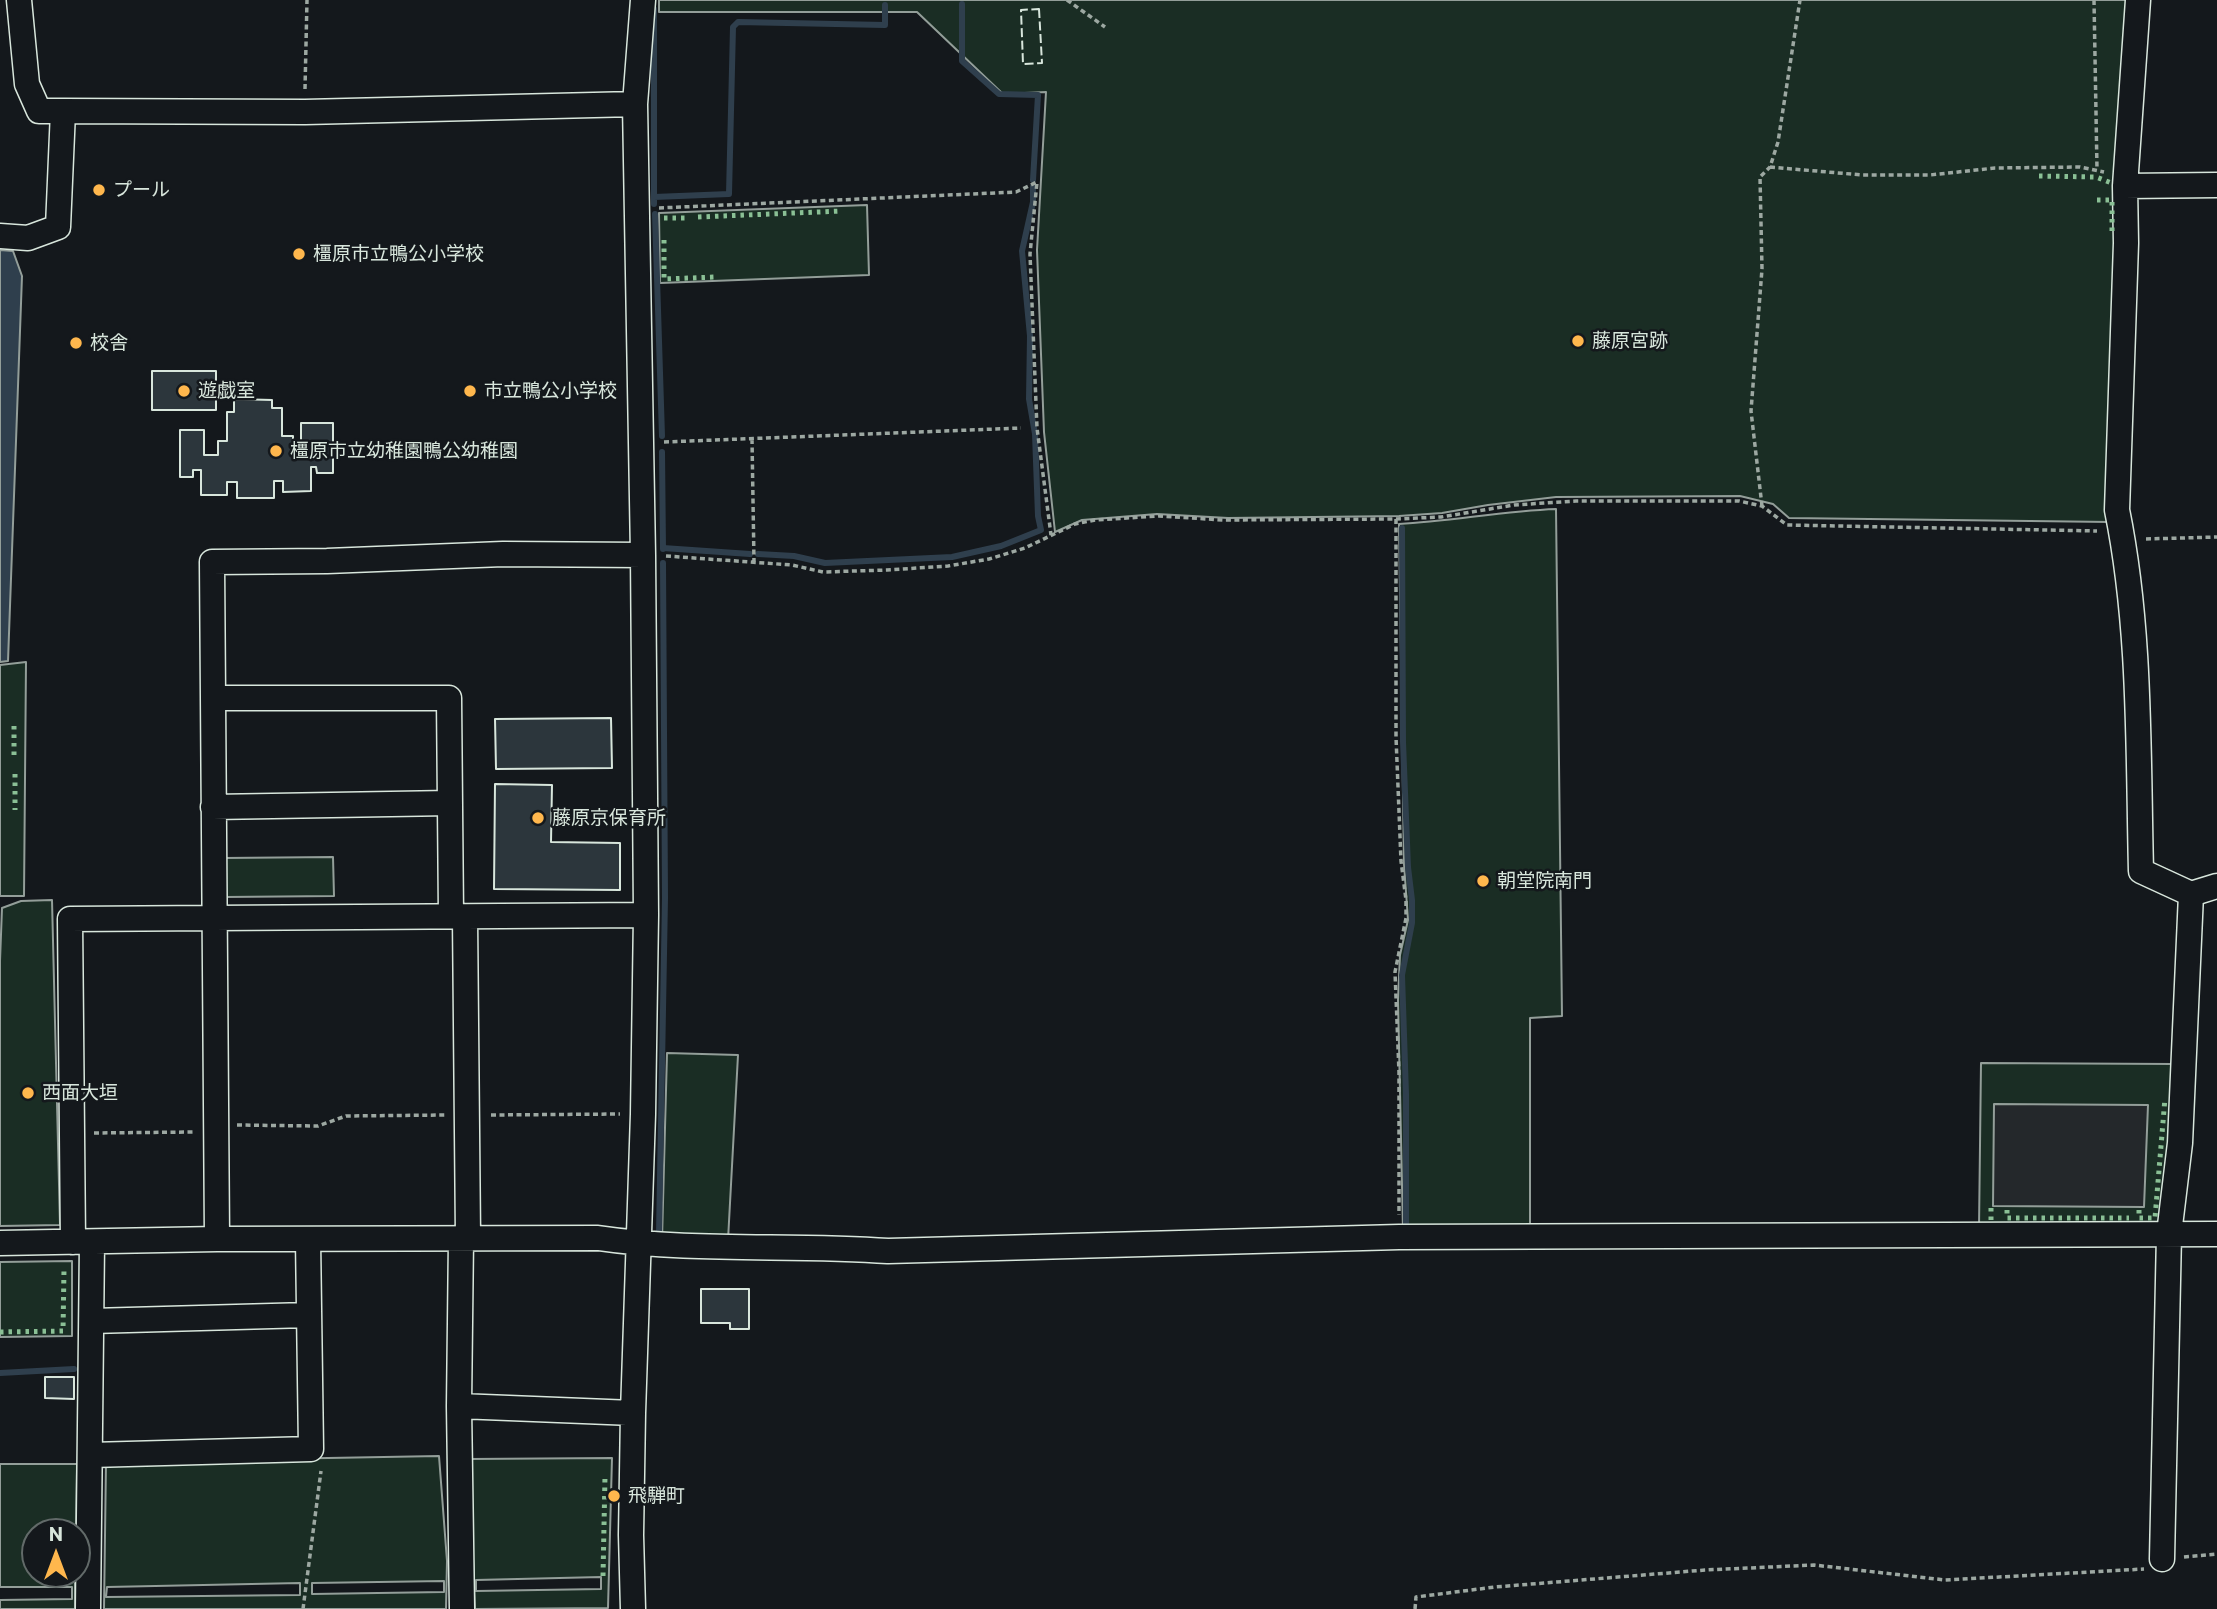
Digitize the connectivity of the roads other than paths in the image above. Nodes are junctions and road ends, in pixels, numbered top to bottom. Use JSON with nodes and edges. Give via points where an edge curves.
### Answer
{"nodes":[{"id":1,"x":19,"y":0,"type":"edge"},
{"id":2,"x":643,"y":0,"type":"edge"},
{"id":3,"x":2138,"y":0,"type":"edge"},
{"id":4,"x":635,"y":104,"type":"junction"},
{"id":5,"x":63,"y":111,"type":"junction"},
{"id":6,"x":2125,"y":183,"type":"junction"},
{"id":7,"x":2217,"y":185,"type":"edge"},
{"id":8,"x":0,"y":236,"type":"edge"},
{"id":9,"x":643,"y":555,"type":"junction"},
{"id":10,"x":213,"y":698,"type":"junction"},
{"id":11,"x":450,"y":803,"type":"junction"},
{"id":12,"x":213,"y":807,"type":"junction"},
{"id":13,"x":2217,"y":886,"type":"edge"},
{"id":14,"x":2191,"y":894,"type":"junction"},
{"id":15,"x":646,"y":915,"type":"junction"},
{"id":16,"x":458,"y":916,"type":"junction"},
{"id":17,"x":214,"y":918,"type":"junction"},
{"id":18,"x":2169,"y":1234,"type":"junction"},
{"id":19,"x":2217,"y":1234,"type":"edge"},
{"id":20,"x":465,"y":1238,"type":"junction"},
{"id":21,"x":218,"y":1239,"type":"junction"},
{"id":22,"x":308,"y":1239,"type":"junction"},
{"id":23,"x":82,"y":1242,"type":"junction"},
{"id":24,"x":0,"y":1243,"type":"edge"},
{"id":25,"x":638,"y":1244,"type":"junction"},
{"id":26,"x":308,"y":1315,"type":"junction"},
{"id":27,"x":92,"y":1321,"type":"junction"},
{"id":28,"x":459,"y":1406,"type":"junction"},
{"id":29,"x":634,"y":1413,"type":"junction"},
{"id":30,"x":91,"y":1455,"type":"junction"},
{"id":31,"x":2162,"y":1559,"type":"road end"},
{"id":32,"x":88,"y":1609,"type":"edge"},
{"id":33,"x":463,"y":1609,"type":"edge"},
{"id":34,"x":633,"y":1609,"type":"edge"}],
"edges":[{"from":1,"to":5,"type":"street","via":[[27,84],[38,111]]},
{"from":2,"to":4,"type":"street"},
{"from":3,"to":6,"type":"street"},
{"from":4,"to":5,"type":"street","via":[[304,112]]},
{"from":4,"to":9,"type":"street"},
{"from":5,"to":8,"type":"street","via":[[58,227],[28,238]]},
{"from":6,"to":7,"type":"street"},
{"from":6,"to":14,"type":"street","via":[[2117,510],[2132,612],[2141,871]]},
{"from":9,"to":10,"type":"street","via":[[212,562]]},
{"from":9,"to":15,"type":"street"},
{"from":10,"to":11,"type":"street","via":[[449,698]]},
{"from":10,"to":12,"type":"street"},
{"from":11,"to":12,"type":"street"},
{"from":11,"to":16,"type":"street"},
{"from":12,"to":17,"type":"street"},
{"from":13,"to":14,"type":"street"},
{"from":14,"to":18,"type":"street","via":[[2180,1143]]},
{"from":15,"to":16,"type":"street"},
{"from":15,"to":25,"type":"street"},
{"from":16,"to":17,"type":"street"},
{"from":16,"to":20,"type":"street","via":[[468,1115]]},
{"from":17,"to":21,"type":"street"},
{"from":17,"to":23,"type":"street","via":[[71,919],[71,1133]]},
{"from":18,"to":19,"type":"street"},
{"from":18,"to":25,"type":"street","via":[[1399,1237],[888,1251]]},
{"from":18,"to":31,"type":"street"},
{"from":20,"to":22,"type":"street"},
{"from":20,"to":25,"type":"street","via":[[598,1238]]},
{"from":20,"to":28,"type":"street"},
{"from":21,"to":22,"type":"street"},
{"from":21,"to":23,"type":"street"},
{"from":22,"to":26,"type":"street"},
{"from":23,"to":24,"type":"street"},
{"from":23,"to":27,"type":"street"},
{"from":25,"to":29,"type":"street"},
{"from":26,"to":27,"type":"street"},
{"from":26,"to":30,"type":"street","via":[[311,1449]]},
{"from":27,"to":30,"type":"street"},
{"from":28,"to":29,"type":"street"},
{"from":28,"to":33,"type":"street"},
{"from":29,"to":34,"type":"street"},
{"from":30,"to":32,"type":"street"}]}
